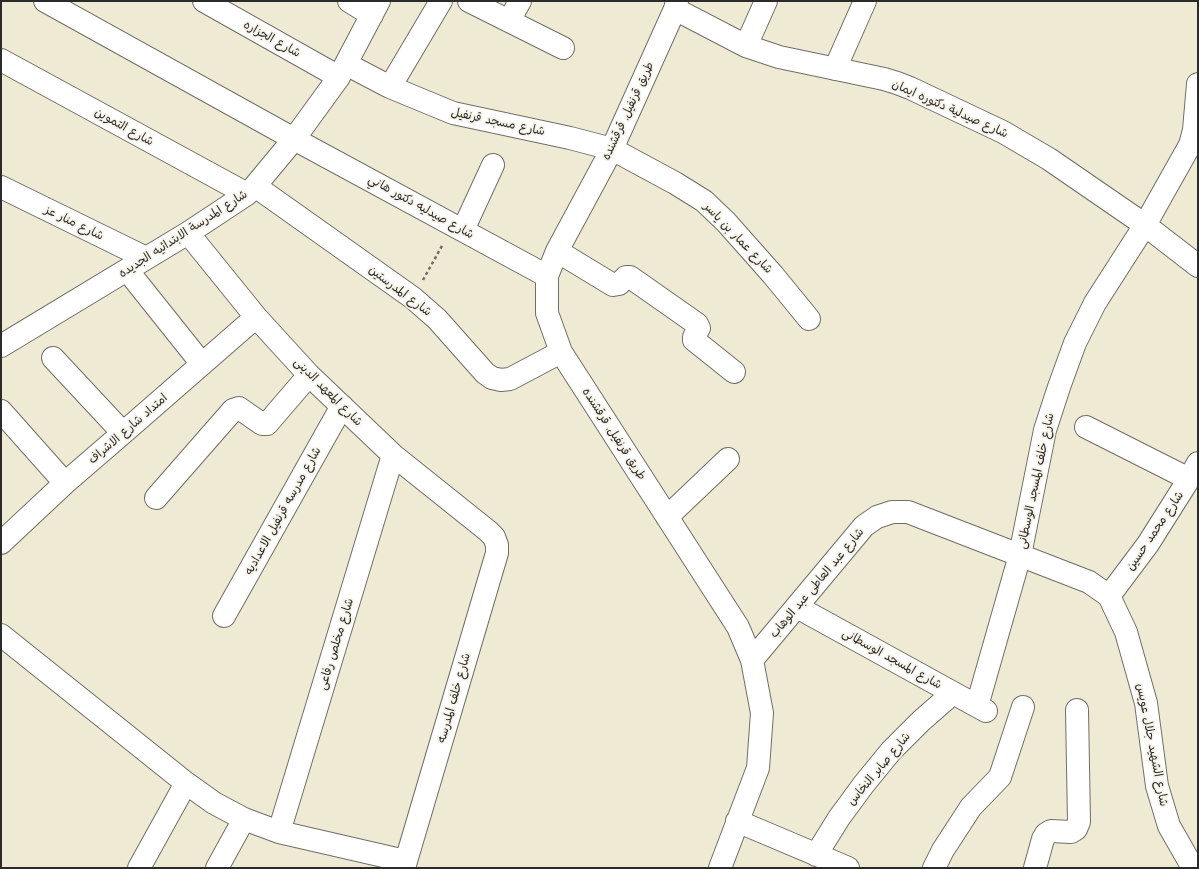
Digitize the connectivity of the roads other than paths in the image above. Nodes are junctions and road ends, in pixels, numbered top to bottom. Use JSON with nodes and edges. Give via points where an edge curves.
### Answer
{"nodes":[{"id":1,"x":45,"y":1,"type":"edge"},
{"id":2,"x":204,"y":1,"type":"edge"},
{"id":3,"x":349,"y":1,"type":"edge"},
{"id":4,"x":441,"y":1,"type":"edge"},
{"id":5,"x":469,"y":1,"type":"edge"},
{"id":6,"x":520,"y":1,"type":"edge"},
{"id":7,"x":766,"y":1,"type":"edge"},
{"id":8,"x":865,"y":1,"type":"edge"},
{"id":9,"x":676,"y":5,"type":"edge"},
{"id":10,"x":376,"y":8,"type":"edge"},
{"id":11,"x":509,"y":21,"type":"junction"},
{"id":12,"x":746,"y":46,"type":"junction"},
{"id":13,"x":563,"y":48,"type":"dead end"},
{"id":14,"x":1,"y":60,"type":"edge"},
{"id":15,"x":835,"y":69,"type":"junction"},
{"id":16,"x":343,"y":70,"type":"junction"},
{"id":17,"x":1198,"y":84,"type":"edge"},
{"id":18,"x":390,"y":87,"type":"junction"},
{"id":19,"x":294,"y":139,"type":"junction"},
{"id":20,"x":612,"y":149,"type":"junction"},
{"id":21,"x":492,"y":165,"type":"dead end"},
{"id":22,"x":1,"y":187,"type":"edge"},
{"id":23,"x":251,"y":190,"type":"junction"},
{"id":24,"x":1145,"y":225,"type":"junction"},
{"id":25,"x":458,"y":228,"type":"junction"},
{"id":26,"x":188,"y":233,"type":"junction"},
{"id":27,"x":556,"y":251,"type":"junction"},
{"id":28,"x":146,"y":258,"type":"junction"},
{"id":29,"x":1198,"y":266,"type":"edge"},
{"id":30,"x":127,"y":270,"type":"junction"},
{"id":31,"x":547,"y":276,"type":"junction"},
{"id":32,"x":256,"y":317,"type":"junction"},
{"id":33,"x":809,"y":319,"type":"dead end"},
{"id":34,"x":2,"y":344,"type":"edge"},
{"id":35,"x":561,"y":352,"type":"junction"},
{"id":36,"x":53,"y":358,"type":"dead end"},
{"id":37,"x":202,"y":364,"type":"junction"},
{"id":38,"x":734,"y":372,"type":"dead end"},
{"id":39,"x":309,"y":375,"type":"junction"},
{"id":40,"x":342,"y":406,"type":"junction"},
{"id":41,"x":1,"y":411,"type":"edge"},
{"id":42,"x":1086,"y":427,"type":"dead end"},
{"id":43,"x":123,"y":432,"type":"junction"},
{"id":44,"x":393,"y":455,"type":"junction"},
{"id":45,"x":728,"y":459,"type":"dead end"},
{"id":46,"x":1194,"y":471,"type":"edge"},
{"id":47,"x":65,"y":483,"type":"junction"},
{"id":48,"x":156,"y":498,"type":"dead end"},
{"id":49,"x":667,"y":517,"type":"junction"},
{"id":50,"x":488,"y":531,"type":"joint"},
{"id":51,"x":1,"y":543,"type":"edge"},
{"id":52,"x":1020,"y":555,"type":"junction"},
{"id":53,"x":1109,"y":596,"type":"junction"},
{"id":54,"x":797,"y":607,"type":"junction"},
{"id":55,"x":224,"y":616,"type":"dead end"},
{"id":56,"x":1,"y":635,"type":"edge"},
{"id":57,"x":752,"y":660,"type":"junction"},
{"id":58,"x":953,"y":693,"type":"junction"},
{"id":59,"x":1022,"y":707,"type":"dead end"},
{"id":60,"x":982,"y":709,"type":"joint"},
{"id":61,"x":1077,"y":710,"type":"dead end"},
{"id":62,"x":186,"y":783,"type":"junction"},
{"id":63,"x":244,"y":819,"type":"junction"},
{"id":64,"x":737,"y":821,"type":"junction"},
{"id":65,"x":279,"y":832,"type":"junction"},
{"id":66,"x":816,"y":855,"type":"junction"},
{"id":67,"x":405,"y":865,"type":"edge"},
{"id":68,"x":139,"y":868,"type":"edge"},
{"id":69,"x":217,"y":868,"type":"edge"},
{"id":70,"x":720,"y":868,"type":"edge"},
{"id":71,"x":848,"y":868,"type":"edge"},
{"id":72,"x":934,"y":868,"type":"edge"},
{"id":73,"x":1035,"y":868,"type":"edge"},
{"id":74,"x":1193,"y":868,"type":"edge"}],
"edges":[{"from":1,"to":19,"type":"street","name":"شارع صيدليه دكتور هاني"},
{"from":2,"to":16,"type":"street","name":"شارع الجزاره"},
{"from":3,"to":10,"type":"street"},
{"from":4,"to":18,"type":"street"},
{"from":5,"to":11,"type":"street"},
{"from":6,"to":11,"type":"street"},
{"from":7,"to":12,"type":"street"},
{"from":8,"to":15,"type":"street"},
{"from":9,"to":12,"type":"street","name":"شارع صيدلية دكتوره ايمان"},
{"from":9,"to":20,"type":"street","name":"طريق قرنفيل, قرقشنده"},
{"from":10,"to":16,"type":"street","name":"شارع المدرسة الابتدائيه الجديده"},
{"from":11,"to":13,"type":"street"},
{"from":12,"to":15,"type":"street","name":"شارع صيدلية دكتوره ايمان","via":[[779,57]]},
{"from":14,"to":23,"type":"street","name":"شارع التموين"},
{"from":15,"to":24,"type":"street","name":"شارع صيدلية دكتوره ايمان","via":[[884,79],[910,88],[1003,132],[1049,159]]},
{"from":16,"to":18,"type":"street","name":"شارع مسجد قرنفيل"},
{"from":16,"to":19,"type":"street","name":"شارع المدرسة الابتدائيه الجديده"},
{"from":17,"to":24,"type":"street","name":"شارع خلف المسجد الوسطانى","via":[[1194,130],[1190,145]]},
{"from":18,"to":20,"type":"street","name":"شارع مسجد قرنفيل","via":[[453,114]]},
{"from":19,"to":23,"type":"street","name":"شارع المدرسة الابتدائيه الجديده"},
{"from":19,"to":25,"type":"street","name":"شارع صيدليه دكتور هاني"},
{"from":20,"to":27,"type":"street","name":"طريق قرنفيل, قرقشنده"},
{"from":20,"to":33,"type":"street","name":"شارع عمار بن ياسر","via":[[704,202],[726,222]]},
{"from":21,"to":25,"type":"street"},
{"from":22,"to":28,"type":"street","name":"شارع منار عز"},
{"from":23,"to":26,"type":"street","name":"شارع المدرسة الابتدائيه الجديده"},
{"from":23,"to":35,"type":"street","name":"شارع المدرستين","via":[[413,298],[437,319],[492,378],[510,379]]},
{"from":24,"to":29,"type":"street","name":"شارع صيدلية دكتوره ايمان"},
{"from":24,"to":52,"type":"street","name":"شارع خلف المسجد الوسطانى","via":[[1094,303],[1075,344],[1045,430]]},
{"from":25,"to":31,"type":"street","name":"شارع صيدليه دكتور هاني"},
{"from":26,"to":28,"type":"street","name":"شارع المدرسة الابتدائيه الجديده"},
{"from":26,"to":32,"type":"street","name":"شارع المعهد الدينى"},
{"from":27,"to":31,"type":"street","name":"طريق قرنفيل, قرقشنده"},
{"from":27,"to":38,"type":"street","via":[[613,285],[630,277],[697,324],[694,340]]},
{"from":28,"to":30,"type":"street","name":"شارع المدرسة الابتدائيه الجديده"},
{"from":30,"to":34,"type":"street","name":"شارع المدرسة الابتدائيه الجديده"},
{"from":30,"to":37,"type":"street"},
{"from":31,"to":35,"type":"street","name":"طريق قرنفيل, قرقشنده","via":[[547,313]]},
{"from":32,"to":37,"type":"street","name":"امتداد شارع الاشراف"},
{"from":32,"to":39,"type":"street","name":"شارع المعهد الدينى"},
{"from":35,"to":49,"type":"street","name":"طريق قرنفيل, قرقشنده"},
{"from":36,"to":43,"type":"street"},
{"from":37,"to":43,"type":"street","name":"امتداد شارع الاشراف"},
{"from":39,"to":40,"type":"street","name":"شارع المعهد الدينى"},
{"from":39,"to":48,"type":"street","via":[[267,424],[262,424],[239,408],[233,410]]},
{"from":40,"to":44,"type":"street","name":"شارع المعهد الدينى"},
{"from":40,"to":55,"type":"street","name":"شارع مدرسه قرنفيل الاعداديه"},
{"from":41,"to":47,"type":"street"},
{"from":42,"to":46,"type":"street"},
{"from":43,"to":47,"type":"street","name":"امتداد شارع الاشراف"},
{"from":44,"to":50,"type":"street","name":"شارع المعهد الدينى"},
{"from":44,"to":65,"type":"street","name":"شارع مخلص رفاعى"},
{"from":45,"to":49,"type":"street"},
{"from":46,"to":53,"type":"street","name":"شارع محمد حسين","via":[[1148,544]]},
{"from":47,"to":51,"type":"street","name":"امتداد شارع الاشراف"},
{"from":49,"to":57,"type":"street","name":"طريق قرنفيل, قرقشنده","via":[[738,627]]},
{"from":50,"to":67,"type":"street","name":"شارع خلف المدرسه","via":[[497,545],[496,553]]},
{"from":52,"to":53,"type":"street","name":"شارع عبد العاطى عبد الوهاب","via":[[1089,582]]},
{"from":52,"to":54,"type":"street","name":"شارع عبد العاطى عبد الوهاب","via":[[908,512],[892,512],[877,517],[864,526]]},
{"from":52,"to":60,"type":"street","name":"شارع خلف المسجد الوسطانى"},
{"from":53,"to":74,"type":"street","name":"شارع الشهيد جلال عويس","via":[[1126,632],[1146,703],[1157,786],[1169,826]]},
{"from":54,"to":57,"type":"street","name":"شارع عبد العاطى عبد الوهاب"},
{"from":54,"to":58,"type":"street","name":"شارع المسجد الوسطانى"},
{"from":56,"to":62,"type":"street"},
{"from":57,"to":64,"type":"street","name":"طريق قرنفيل, قرقشنده","via":[[762,714],[758,768]]},
{"from":58,"to":60,"type":"street","name":"شارع المسجد الوسطانى"},
{"from":58,"to":66,"type":"street","name":"شارع صابر النخاس","via":[[921,721],[882,762],[839,818]]},
{"from":59,"to":72,"type":"street","via":[[1000,777],[971,807]]},
{"from":61,"to":73,"type":"street","via":[[1079,822],[1076,829],[1071,832],[1051,831],[1046,834]]},
{"from":62,"to":63,"type":"street","via":[[214,803]]},
{"from":62,"to":68,"type":"street"},
{"from":63,"to":65,"type":"street"},
{"from":63,"to":69,"type":"street"},
{"from":64,"to":66,"type":"street"},
{"from":64,"to":70,"type":"street","name":"طريق قرنفيل, قرقشنده"},
{"from":65,"to":67,"type":"street"},
{"from":66,"to":71,"type":"street"}]}
